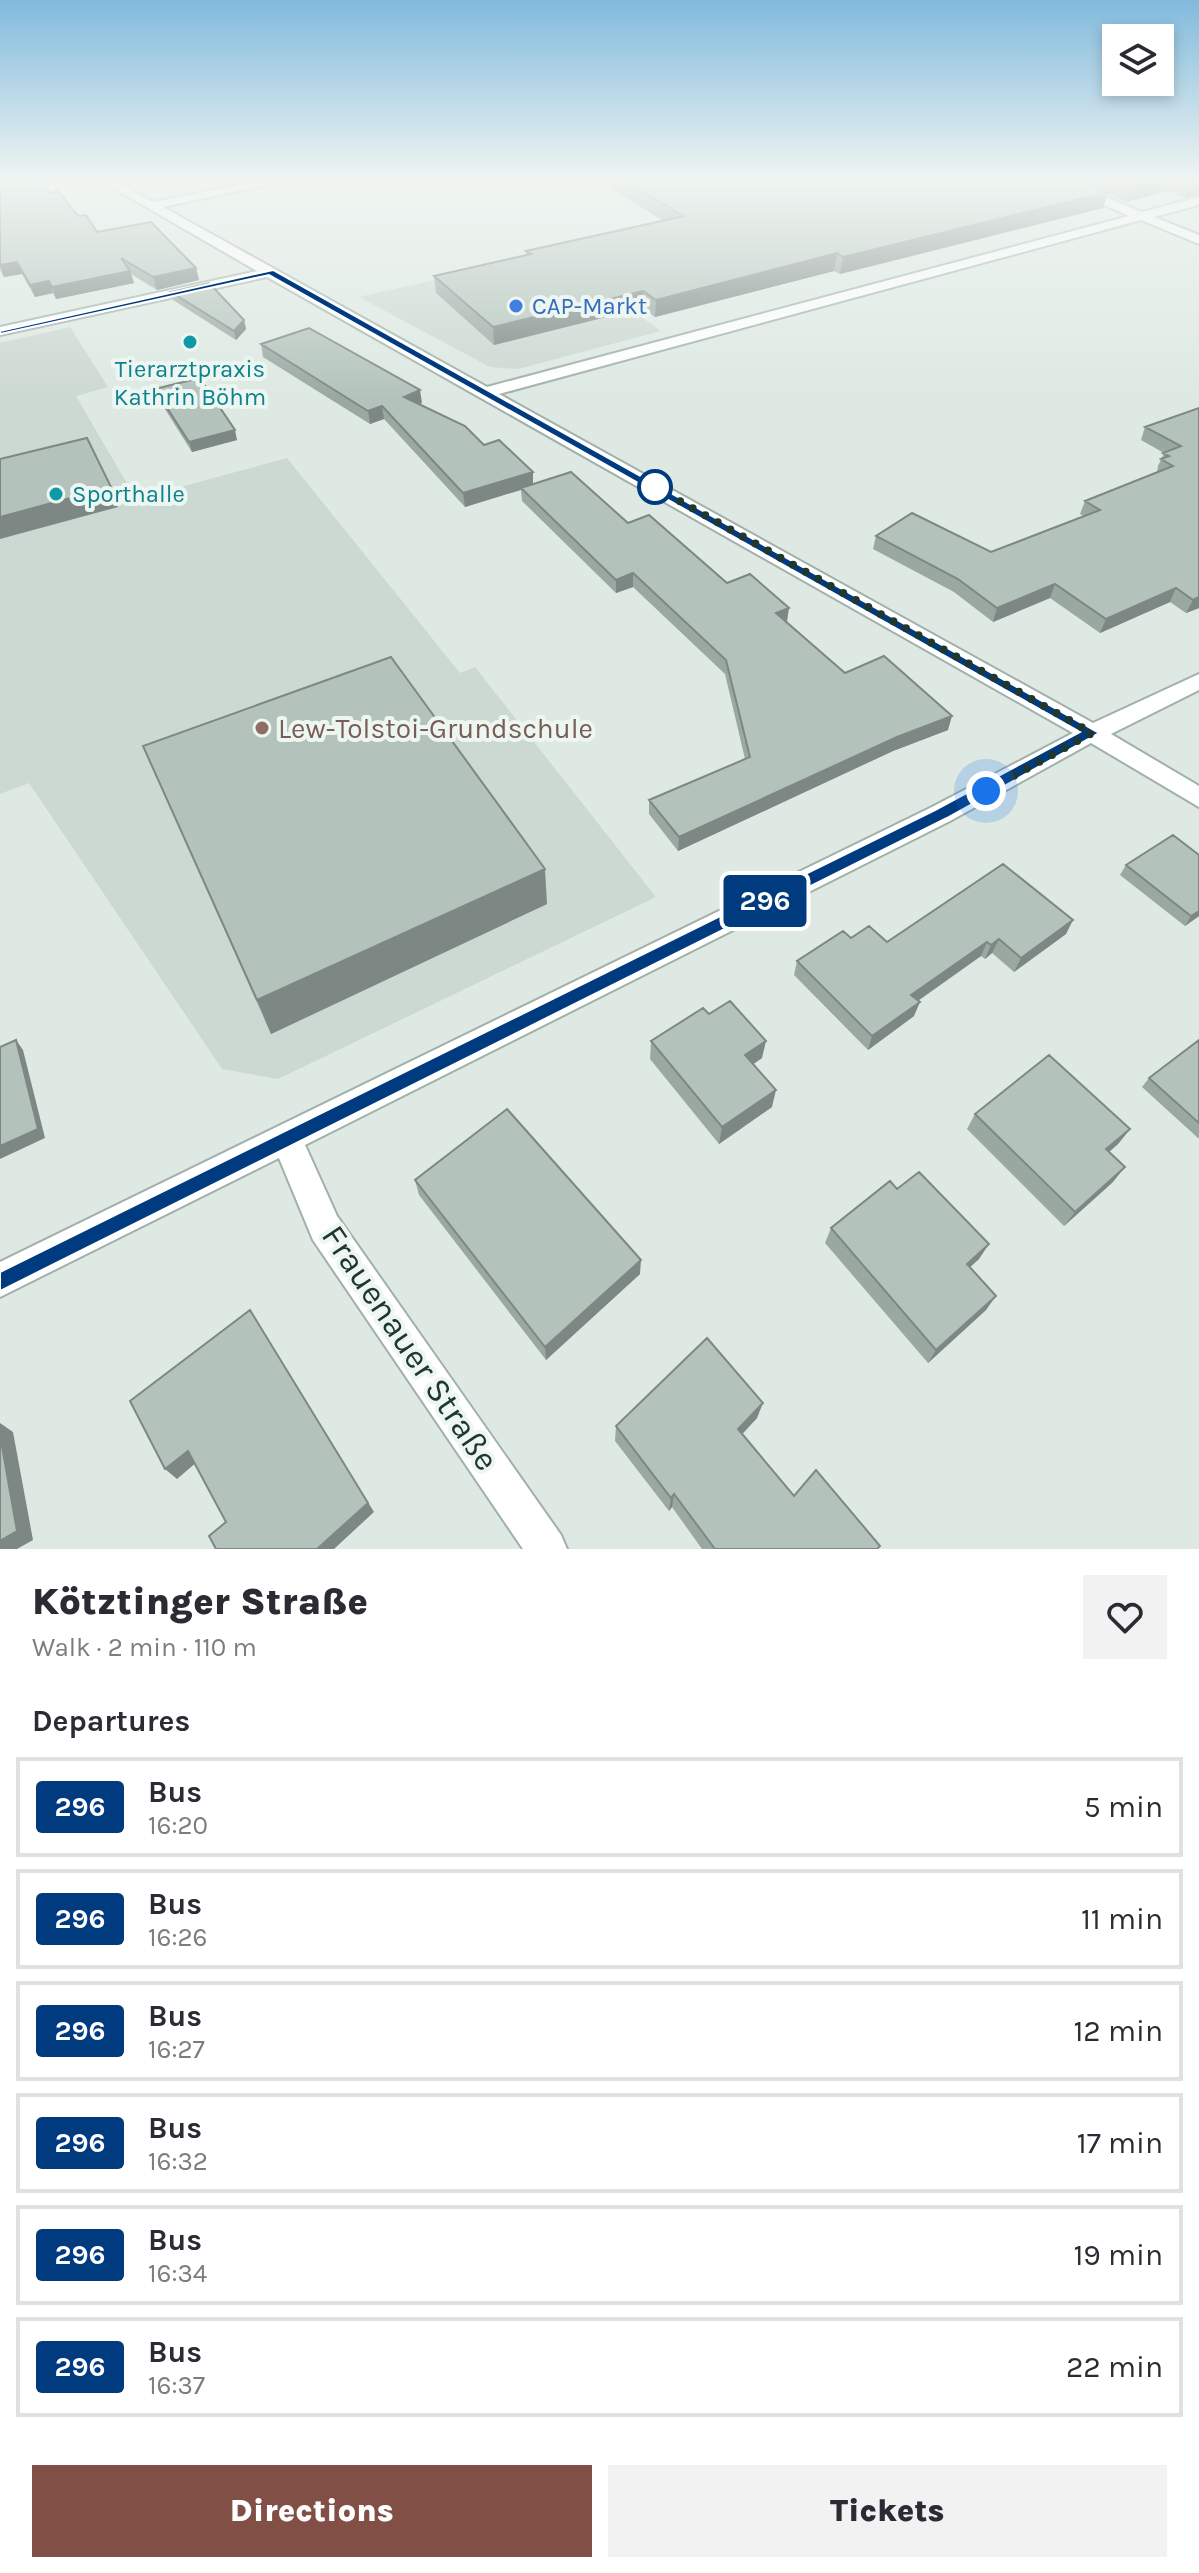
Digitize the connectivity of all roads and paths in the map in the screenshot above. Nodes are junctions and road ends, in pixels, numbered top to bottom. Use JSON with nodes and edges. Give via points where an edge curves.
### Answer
{"nodes":[{"id":1,"x":236,"y":253,"type":"edge"},
{"id":2,"x":1002,"y":253,"type":"edge"},
{"id":3,"x":270,"y":272,"type":"junction"},
{"id":4,"x":0,"y":331,"type":"edge"},
{"id":5,"x":485,"y":394,"type":"junction"},
{"id":6,"x":1199,"y":681,"type":"edge"},
{"id":7,"x":1092,"y":733,"type":"junction"},
{"id":8,"x":1199,"y":798,"type":"edge"},
{"id":9,"x":287,"y":1139,"type":"junction"},
{"id":10,"x":0,"y":1280,"type":"edge"},
{"id":11,"x":547,"y":1549,"type":"edge"}],
"edges":[{"from":1,"to":3,"type":"street"},
{"from":2,"to":5,"type":"street"},
{"from":3,"to":4,"type":"street"},
{"from":3,"to":5,"type":"street"},
{"from":5,"to":7,"type":"street"},
{"from":6,"to":7,"type":"street"},
{"from":7,"to":8,"type":"street"},
{"from":7,"to":9,"type":"street","via":[[955,807]]},
{"from":9,"to":10,"type":"street"},
{"from":9,"to":11,"type":"street","name":"Frauenauer Straße","via":[[325,1228]]}]}
